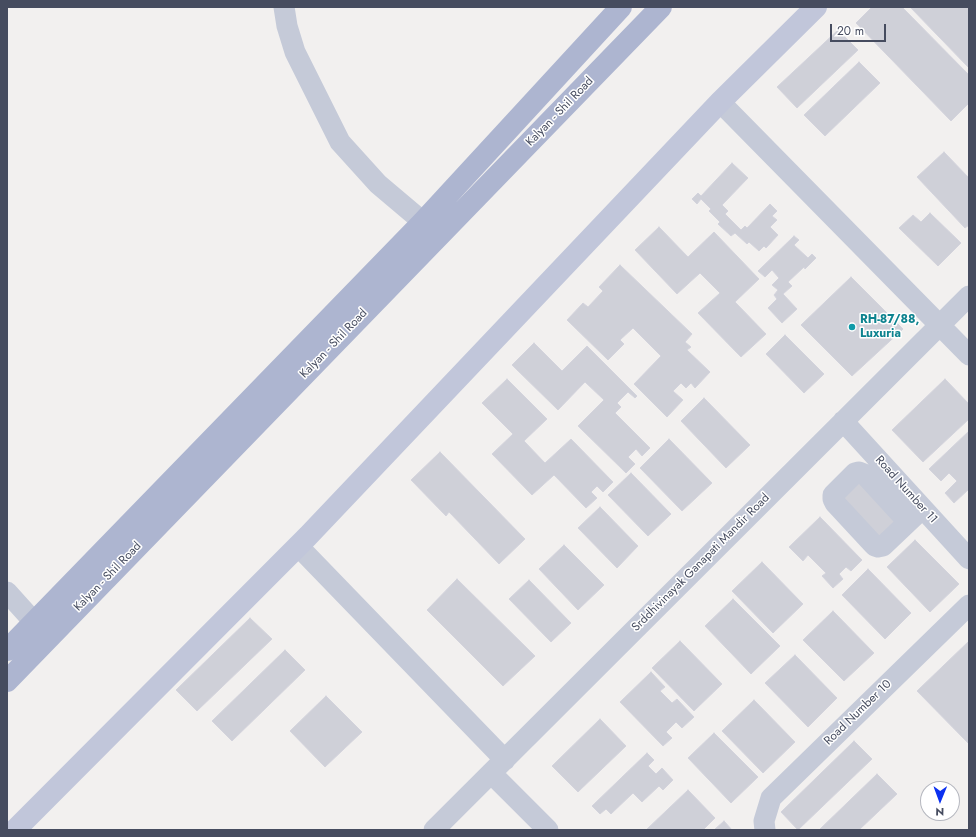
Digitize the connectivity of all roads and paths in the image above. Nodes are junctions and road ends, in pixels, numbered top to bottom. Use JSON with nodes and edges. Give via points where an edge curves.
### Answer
{"nodes":[{"id":1,"x":284,"y":7,"type":"edge"},
{"id":2,"x":620,"y":7,"type":"edge"},
{"id":3,"x":661,"y":7,"type":"edge"},
{"id":4,"x":816,"y":7,"type":"edge"},
{"id":5,"x":720,"y":102,"type":"junction"},
{"id":6,"x":423,"y":222,"type":"junction"},
{"id":7,"x":969,"y":296,"type":"edge"},
{"id":8,"x":940,"y":325,"type":"junction"},
{"id":9,"x":969,"y":355,"type":"edge"},
{"id":10,"x":843,"y":421,"type":"junction"},
{"id":11,"x":298,"y":546,"type":"junction"},
{"id":12,"x":969,"y":559,"type":"edge"},
{"id":13,"x":7,"y":592,"type":"edge"},
{"id":14,"x":969,"y":605,"type":"edge"},
{"id":15,"x":34,"y":622,"type":"junction"},
{"id":16,"x":7,"y":650,"type":"edge"},
{"id":17,"x":7,"y":681,"type":"edge"},
{"id":18,"x":498,"y":767,"type":"junction"},
{"id":19,"x":15,"y":830,"type":"edge"},
{"id":20,"x":434,"y":830,"type":"edge"},
{"id":21,"x":548,"y":830,"type":"edge"},
{"id":22,"x":765,"y":830,"type":"edge"}],
"edges":[{"from":1,"to":6,"type":"street","via":[[295,52],[340,142],[378,184]]},
{"from":2,"to":6,"type":"main road","name":"Kalyan - Shil Road"},
{"from":3,"to":17,"type":"main road","name":"Kalyan - Shil Road"},
{"from":4,"to":5,"type":"street"},
{"from":5,"to":8,"type":"street"},
{"from":5,"to":11,"type":"street"},
{"from":6,"to":15,"type":"main road","name":"Kalyan - Shil Road"},
{"from":7,"to":8,"type":"street","name":"Srddhivinayak Ganapati Mandir Road"},
{"from":8,"to":9,"type":"street"},
{"from":8,"to":10,"type":"street","name":"Srddhivinayak Ganapati Mandir Road"},
{"from":10,"to":12,"type":"street","name":"Road Number 11","via":[[915,515]]},
{"from":10,"to":18,"type":"street","name":"Srddhivinayak Ganapati Mandir Road"},
{"from":11,"to":18,"type":"street"},
{"from":11,"to":19,"type":"street"},
{"from":13,"to":15,"type":"street"},
{"from":14,"to":22,"type":"street","name":"Road Number 10","via":[[771,798],[764,821]]},
{"from":15,"to":16,"type":"main road","name":"Kalyan - Shil Road"},
{"from":18,"to":20,"type":"street","name":"Srddhivinayak Ganapati Mandir Road"},
{"from":18,"to":21,"type":"street"}]}
